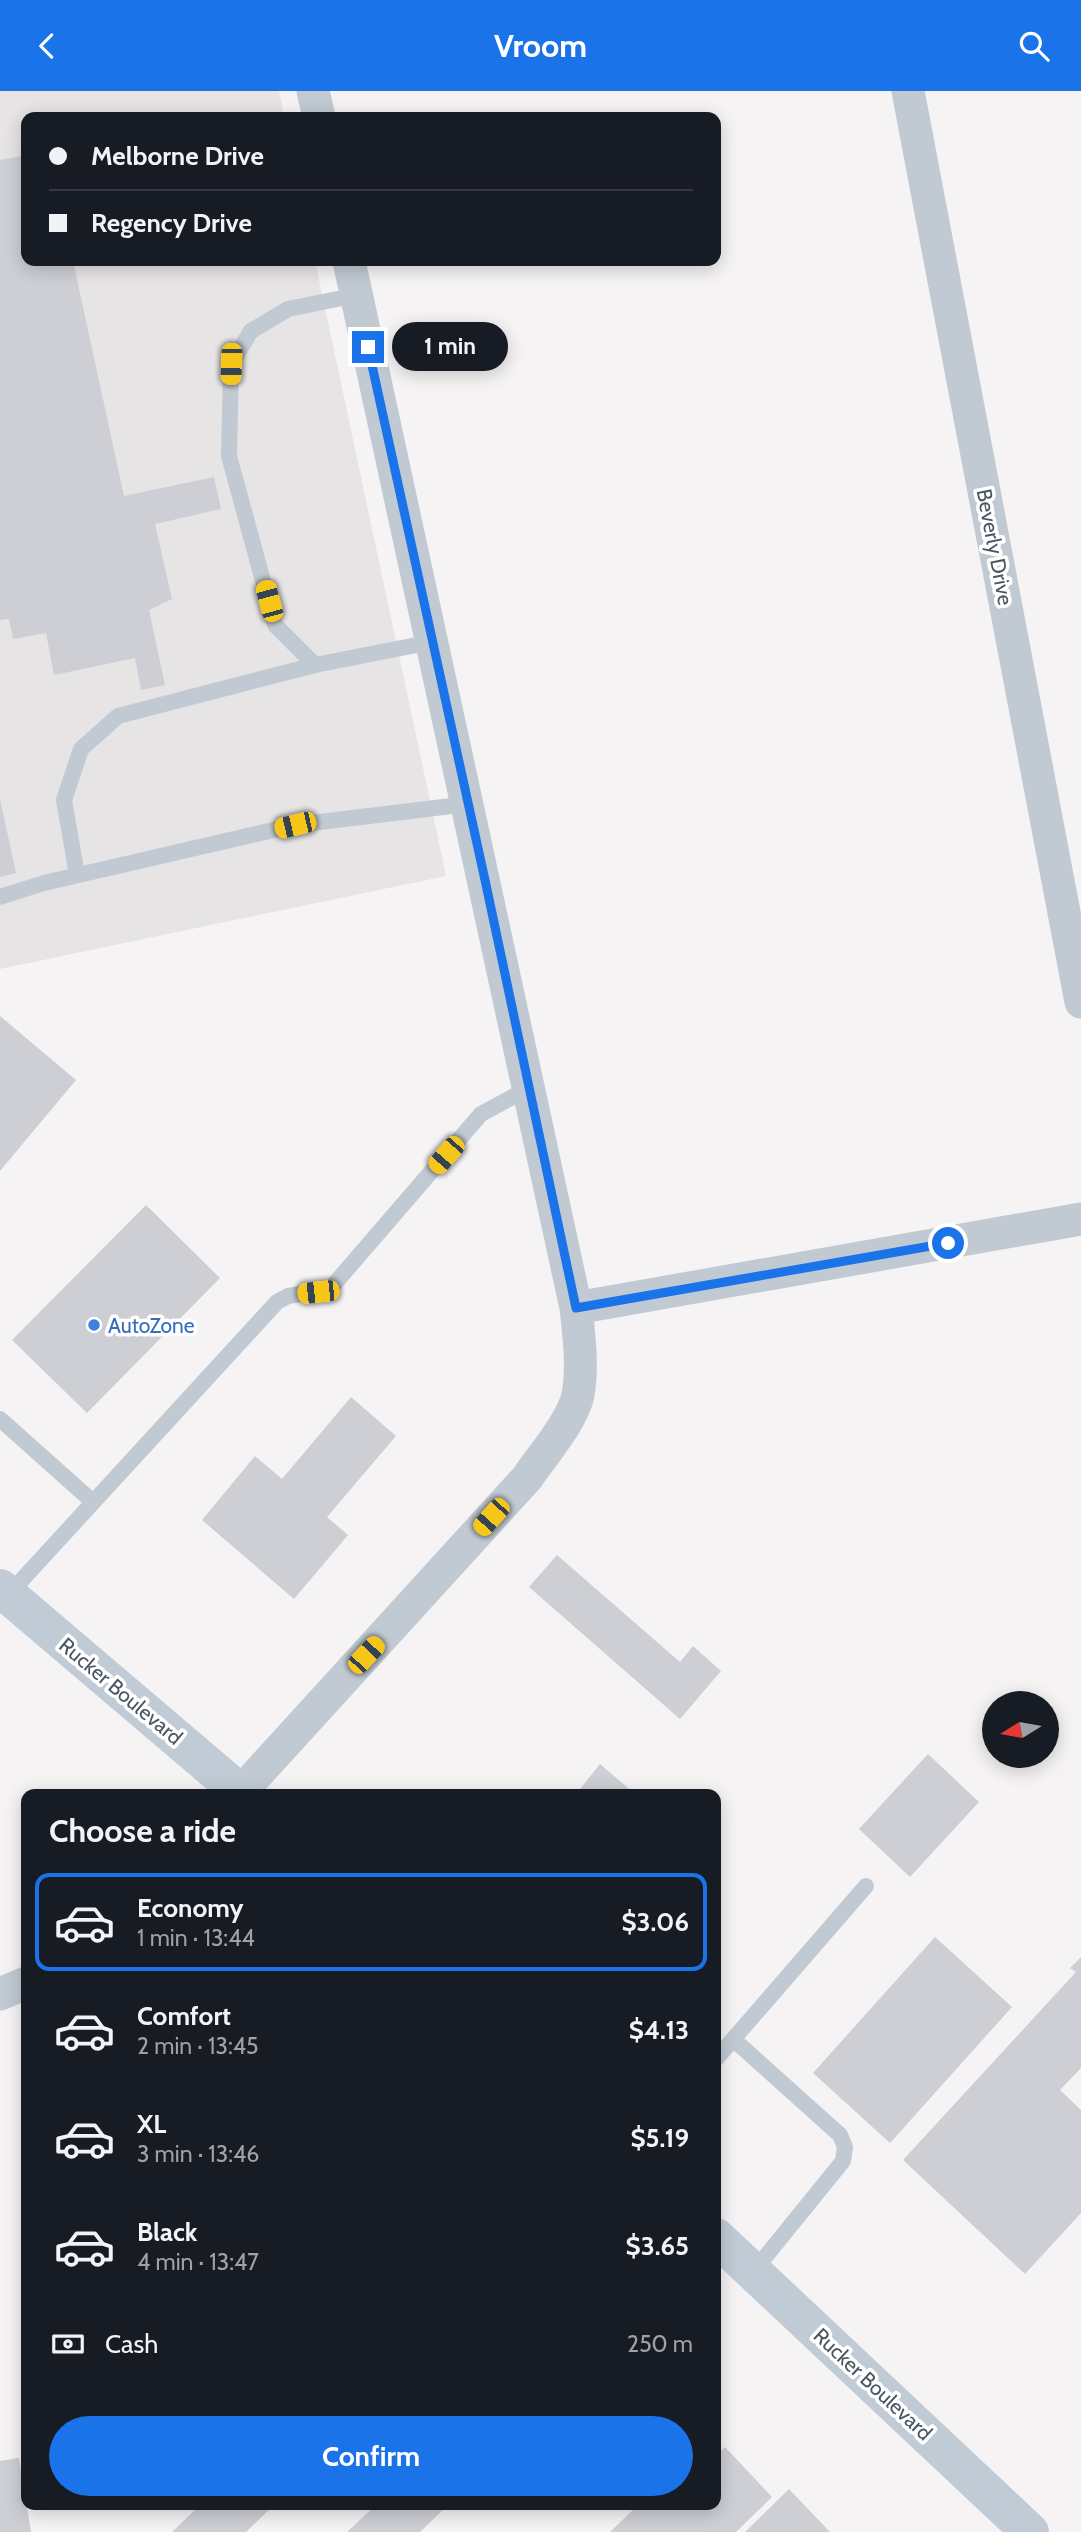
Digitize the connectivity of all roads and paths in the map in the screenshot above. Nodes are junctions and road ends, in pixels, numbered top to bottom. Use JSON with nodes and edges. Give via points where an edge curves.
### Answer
{"nodes":[{"id":1,"x":313,"y":91,"type":"edge"},
{"id":2,"x":908,"y":91,"type":"edge"},
{"id":3,"x":318,"y":112,"type":"edge"},
{"id":4,"x":350,"y":266,"type":"edge"},
{"id":5,"x":357,"y":295,"type":"junction"},
{"id":6,"x":432,"y":642,"type":"junction"},
{"id":7,"x":315,"y":665,"type":"junction"},
{"id":8,"x":468,"y":804,"type":"junction"},
{"id":9,"x":77,"y":875,"type":"junction"},
{"id":10,"x":0,"y":897,"type":"edge"},
{"id":11,"x":1081,"y":1002,"type":"edge"},
{"id":12,"x":529,"y":1088,"type":"junction"},
{"id":13,"x":1081,"y":1219,"type":"edge"},
{"id":14,"x":576,"y":1308,"type":"junction"},
{"id":15,"x":0,"y":1419,"type":"edge"},
{"id":16,"x":93,"y":1502,"type":"junction"},
{"id":17,"x":4,"y":1592,"type":"edge"},
{"id":18,"x":236,"y":1789,"type":"edge"},
{"id":19,"x":245,"y":1789,"type":"edge"},
{"id":20,"x":866,"y":1886,"type":"dead end"},
{"id":21,"x":21,"y":1985,"type":"edge"},
{"id":22,"x":0,"y":1994,"type":"edge"},
{"id":23,"x":733,"y":2039,"type":"junction"},
{"id":24,"x":721,"y":2053,"type":"edge"},
{"id":25,"x":721,"y":2242,"type":"edge"},
{"id":26,"x":753,"y":2272,"type":"junction"},
{"id":27,"x":1030,"y":2532,"type":"edge"}],
"edges":[{"from":1,"to":3,"type":"street"},
{"from":2,"to":11,"type":"street","name":"Beverly Drive"},
{"from":4,"to":5,"type":"street"},
{"from":5,"to":6,"type":"street"},
{"from":5,"to":7,"type":"lane","via":[[288,309],[250,331],[231,364],[229,456],[275,625]]},
{"from":6,"to":7,"type":"lane"},
{"from":6,"to":8,"type":"street"},
{"from":7,"to":9,"type":"lane","via":[[118,716],[81,749],[64,800]]},
{"from":8,"to":9,"type":"lane","via":[[295,825]]},
{"from":8,"to":12,"type":"street"},
{"from":9,"to":10,"type":"lane"},
{"from":12,"to":14,"type":"street"},
{"from":12,"to":16,"type":"lane","via":[[481,1114],[330,1289],[277,1302]]},
{"from":13,"to":14,"type":"street"},
{"from":14,"to":19,"type":"street","via":[[581,1353],[578,1397],[558,1434],[527,1478]]},
{"from":15,"to":16,"type":"lane"},
{"from":16,"to":17,"type":"lane"},
{"from":17,"to":18,"type":"main road","name":"Rucker Boulevard"},
{"from":20,"to":23,"type":"lane"},
{"from":21,"to":22,"type":"street"},
{"from":23,"to":24,"type":"lane"},
{"from":23,"to":26,"type":"lane","via":[[840,2135],[845,2147],[842,2161]]},
{"from":25,"to":26,"type":"main road","name":"Rucker Boulevard"},
{"from":26,"to":27,"type":"main road","name":"Rucker Boulevard"}]}
